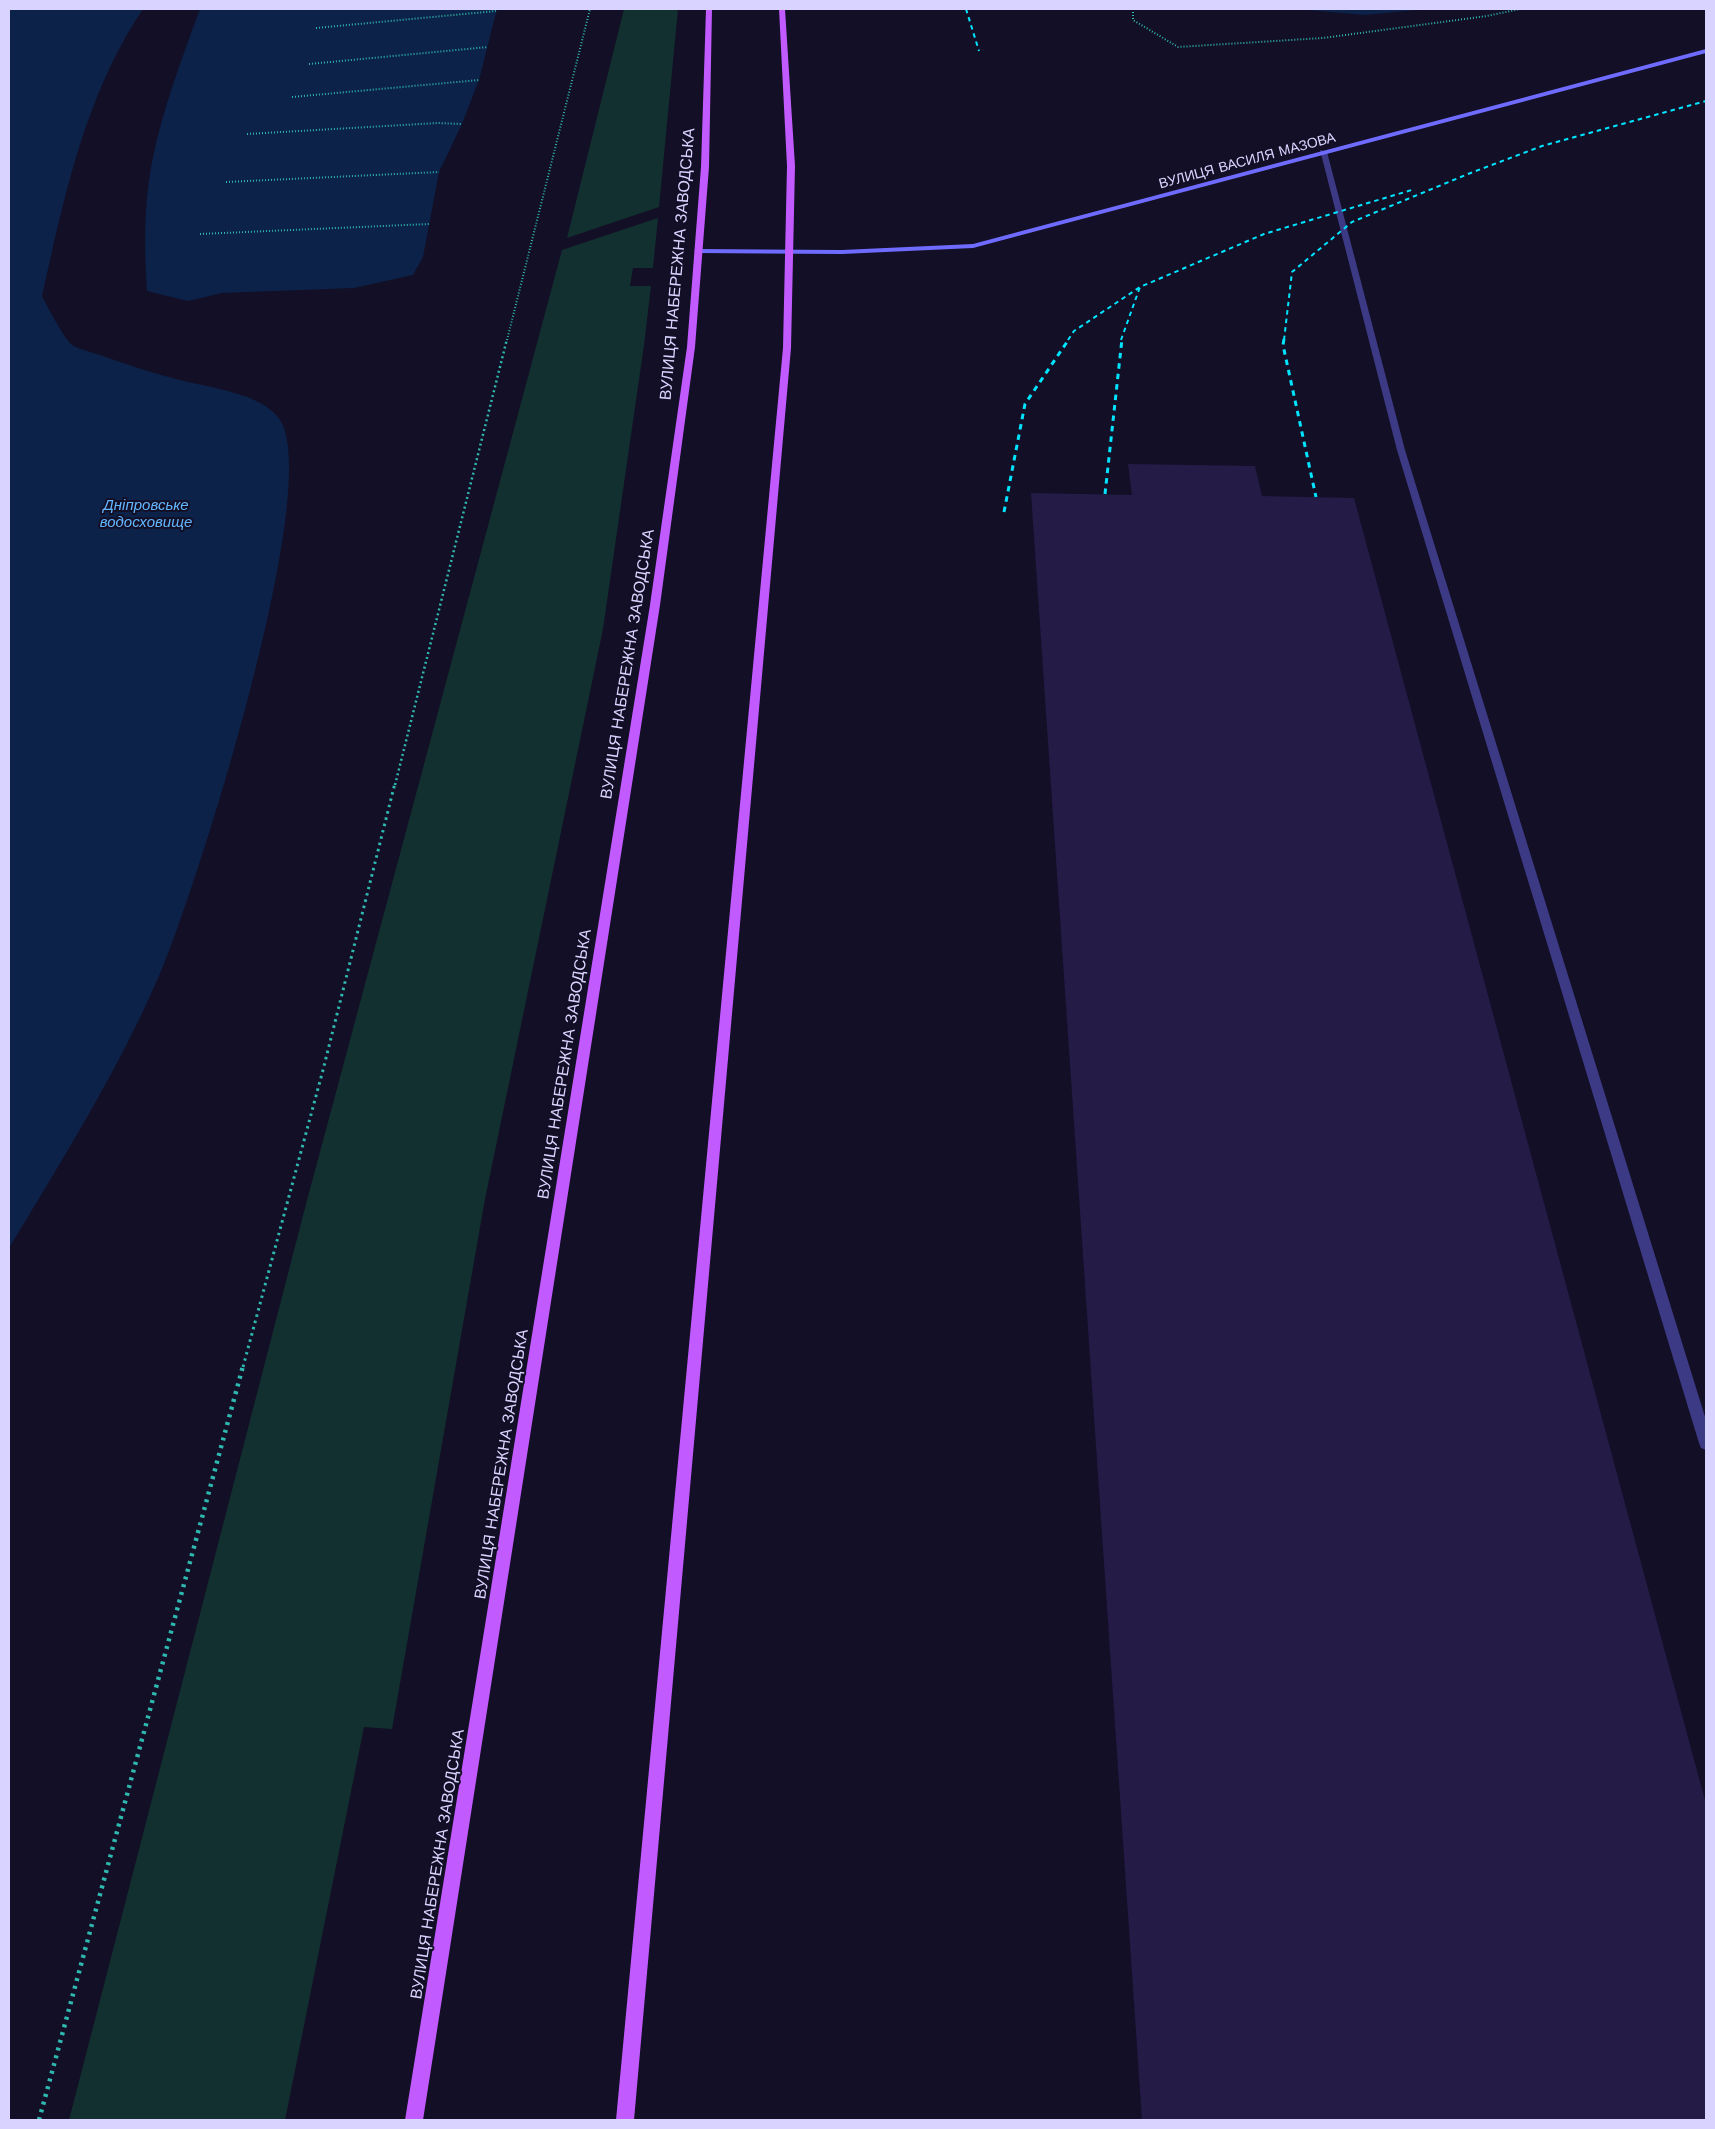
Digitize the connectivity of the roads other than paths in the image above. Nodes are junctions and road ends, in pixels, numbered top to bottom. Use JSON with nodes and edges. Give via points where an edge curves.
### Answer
{"nodes":[{"id":1,"x":709,"y":9,"type":"edge"},
{"id":2,"x":782,"y":9,"type":"edge"},
{"id":3,"x":1706,"y":51,"type":"edge"},
{"id":4,"x":1324,"y":152,"type":"junction"},
{"id":5,"x":698,"y":251,"type":"junction"},
{"id":6,"x":789,"y":252,"type":"junction"},
{"id":7,"x":1706,"y":1443,"type":"edge"},
{"id":8,"x":414,"y":2120,"type":"edge"},
{"id":9,"x":625,"y":2120,"type":"edge"}],
"edges":[{"from":1,"to":5,"type":"main road","name":"ВУЛИЦЯ НАБЕРЕЖНА ЗАВОДСЬКА"},
{"from":2,"to":6,"type":"main road","via":[[791,166]]},
{"from":3,"to":4,"type":"street","name":"ВУЛИЦЯ ВАСИЛЯ МАЗОВА"},
{"from":4,"to":6,"type":"street","name":"ВУЛИЦЯ ВАСИЛЯ МАЗОВА","via":[[973,246]]},
{"from":4,"to":7,"type":"lane","via":[[1401,450]]},
{"from":5,"to":6,"type":"street","name":"ВУЛИЦЯ ВАСИЛЯ МАЗОВА"},
{"from":5,"to":8,"type":"main road","name":"ВУЛИЦЯ НАБЕРЕЖНА ЗАВОДСЬКА","via":[[687,380],[655,605]]},
{"from":6,"to":9,"type":"main road","via":[[787,348]]}]}
